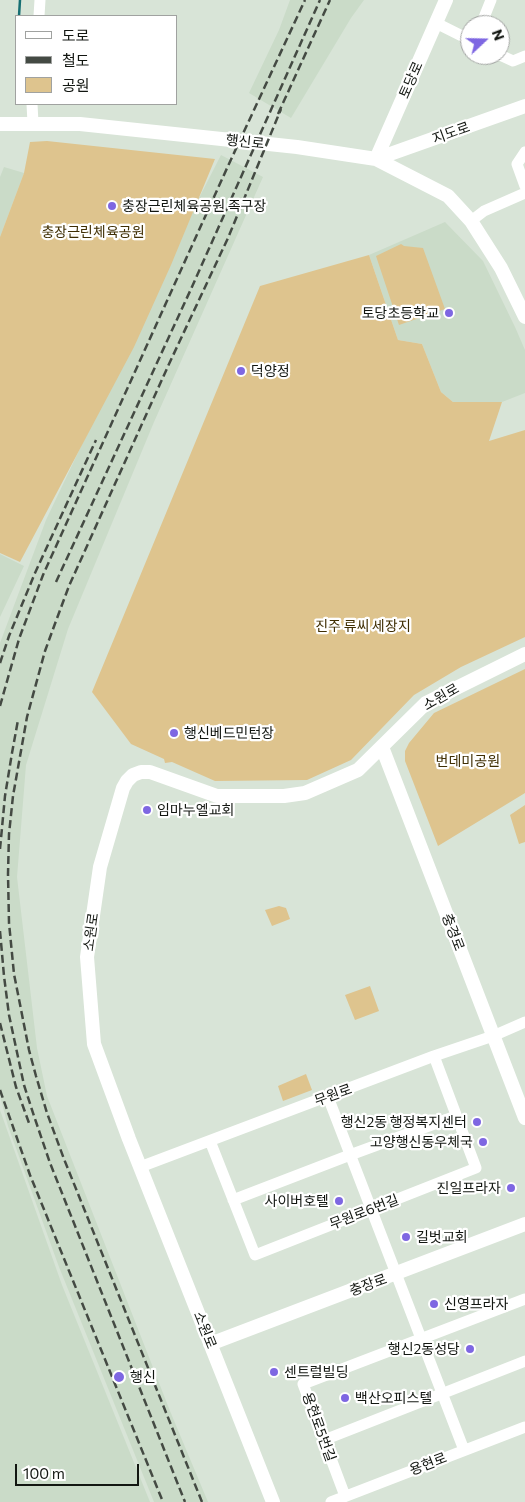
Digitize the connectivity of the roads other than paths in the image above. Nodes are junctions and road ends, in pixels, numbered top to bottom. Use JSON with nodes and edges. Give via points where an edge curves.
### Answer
{"nodes":[{"id":1,"x":40,"y":0,"type":"edge"},
{"id":2,"x":446,"y":0,"type":"edge"},
{"id":3,"x":491,"y":0,"type":"edge"},
{"id":4,"x":39,"y":15,"type":"edge"},
{"id":5,"x":485,"y":15,"type":"edge"},
{"id":6,"x":436,"y":23,"type":"junction"},
{"id":7,"x":460,"y":35,"type":"edge"},
{"id":8,"x":525,"y":56,"type":"edge"},
{"id":9,"x":510,"y":60,"type":"edge"},
{"id":10,"x":32,"y":105,"type":"edge"},
{"id":11,"x":525,"y":106,"type":"edge"},
{"id":12,"x":34,"y":123,"type":"junction"},
{"id":13,"x":0,"y":124,"type":"edge"},
{"id":14,"x":525,"y":152,"type":"edge"},
{"id":15,"x":376,"y":159,"type":"junction"},
{"id":16,"x":525,"y":186,"type":"edge"},
{"id":17,"x":525,"y":194,"type":"edge"},
{"id":18,"x":471,"y":221,"type":"junction"},
{"id":19,"x":525,"y":318,"type":"edge"},
{"id":20,"x":525,"y":654,"type":"edge"},
{"id":21,"x":382,"y":747,"type":"junction"},
{"id":22,"x":525,"y":1022,"type":"edge"},
{"id":23,"x":493,"y":1036,"type":"junction"},
{"id":24,"x":434,"y":1056,"type":"junction"},
{"id":25,"x":328,"y":1097,"type":"junction"},
{"id":26,"x":456,"y":1116,"type":"junction"},
{"id":27,"x":525,"y":1118,"type":"edge"},
{"id":28,"x":210,"y":1141,"type":"junction"},
{"id":29,"x":350,"y":1155,"type":"junction"},
{"id":30,"x":140,"y":1167,"type":"junction"},
{"id":31,"x":233,"y":1200,"type":"junction"},
{"id":32,"x":371,"y":1210,"type":"junction"},
{"id":33,"x":525,"y":1224,"type":"edge"},
{"id":34,"x":396,"y":1274,"type":"junction"},
{"id":35,"x":525,"y":1299,"type":"edge"},
{"id":36,"x":421,"y":1339,"type":"junction"},
{"id":37,"x":210,"y":1344,"type":"junction"},
{"id":38,"x":525,"y":1361,"type":"edge"},
{"id":39,"x":442,"y":1394,"type":"junction"},
{"id":40,"x":525,"y":1427,"type":"edge"},
{"id":41,"x":324,"y":1440,"type":"junction"},
{"id":42,"x":464,"y":1450,"type":"junction"},
{"id":43,"x":345,"y":1496,"type":"junction"},
{"id":44,"x":273,"y":1502,"type":"edge"},
{"id":45,"x":332,"y":1502,"type":"edge"}],
"edges":[{"from":1,"to":4,"type":"street"},
{"from":2,"to":6,"type":"main road","name":"토당로"},
{"from":3,"to":5,"type":"street"},
{"from":6,"to":7,"type":"street"},
{"from":6,"to":15,"type":"main road","name":"토당로"},
{"from":8,"to":9,"type":"street"},
{"from":10,"to":12,"type":"street"},
{"from":11,"to":15,"type":"main road","name":"지도로"},
{"from":12,"to":13,"type":"main road","name":"행신로"},
{"from":12,"to":15,"type":"main road","name":"행신로","via":[[80,124],[297,147]]},
{"from":14,"to":16,"type":"street","via":[[517,164]]},
{"from":15,"to":18,"type":"main road","name":"행신로","via":[[448,196]]},
{"from":17,"to":18,"type":"street","via":[[484,211]]},
{"from":18,"to":19,"type":"main road","name":"행신로","via":[[502,268]]},
{"from":20,"to":21,"type":"main road","name":"소원로","via":[[426,703]]},
{"from":21,"to":23,"type":"main road","name":"충경로"},
{"from":21,"to":30,"type":"main road","name":"소원로","via":[[358,770],[305,793],[284,796],[217,796],[150,772],[141,772],[126,780],[100,867],[87,957],[94,1044]]},
{"from":22,"to":23,"type":"street","name":"무원로"},
{"from":23,"to":24,"type":"street","name":"무원로"},
{"from":23,"to":27,"type":"main road","name":"충경로"},
{"from":24,"to":25,"type":"street","name":"무원로"},
{"from":24,"to":26,"type":"street","name":"무원로6번길"},
{"from":25,"to":28,"type":"street","name":"무원로"},
{"from":25,"to":29,"type":"street"},
{"from":26,"to":29,"type":"street"},
{"from":26,"to":32,"type":"street","name":"무원로6번길","via":[[476,1168]]},
{"from":28,"to":30,"type":"street","name":"무원로"},
{"from":28,"to":31,"type":"street","name":"무원로6번길"},
{"from":29,"to":31,"type":"street"},
{"from":29,"to":32,"type":"street"},
{"from":30,"to":37,"type":"main road","name":"소원로"},
{"from":31,"to":32,"type":"street","name":"무원로6번길","via":[[254,1255]]},
{"from":32,"to":34,"type":"street"},
{"from":33,"to":34,"type":"main road","name":"충장로"},
{"from":34,"to":36,"type":"street"},
{"from":34,"to":37,"type":"main road","name":"충장로"},
{"from":35,"to":36,"type":"street","name":"용현로5번길"},
{"from":36,"to":39,"type":"street"},
{"from":36,"to":41,"type":"street","name":"용현로5번길","via":[[303,1384]]},
{"from":37,"to":44,"type":"main road","name":"소원로"},
{"from":38,"to":39,"type":"street"},
{"from":39,"to":41,"type":"street"},
{"from":39,"to":42,"type":"street"},
{"from":40,"to":42,"type":"street","name":"용현로"},
{"from":41,"to":43,"type":"street","name":"용현로5번길"},
{"from":42,"to":43,"type":"street","name":"용현로"},
{"from":43,"to":45,"type":"street","name":"용현로"}]}
